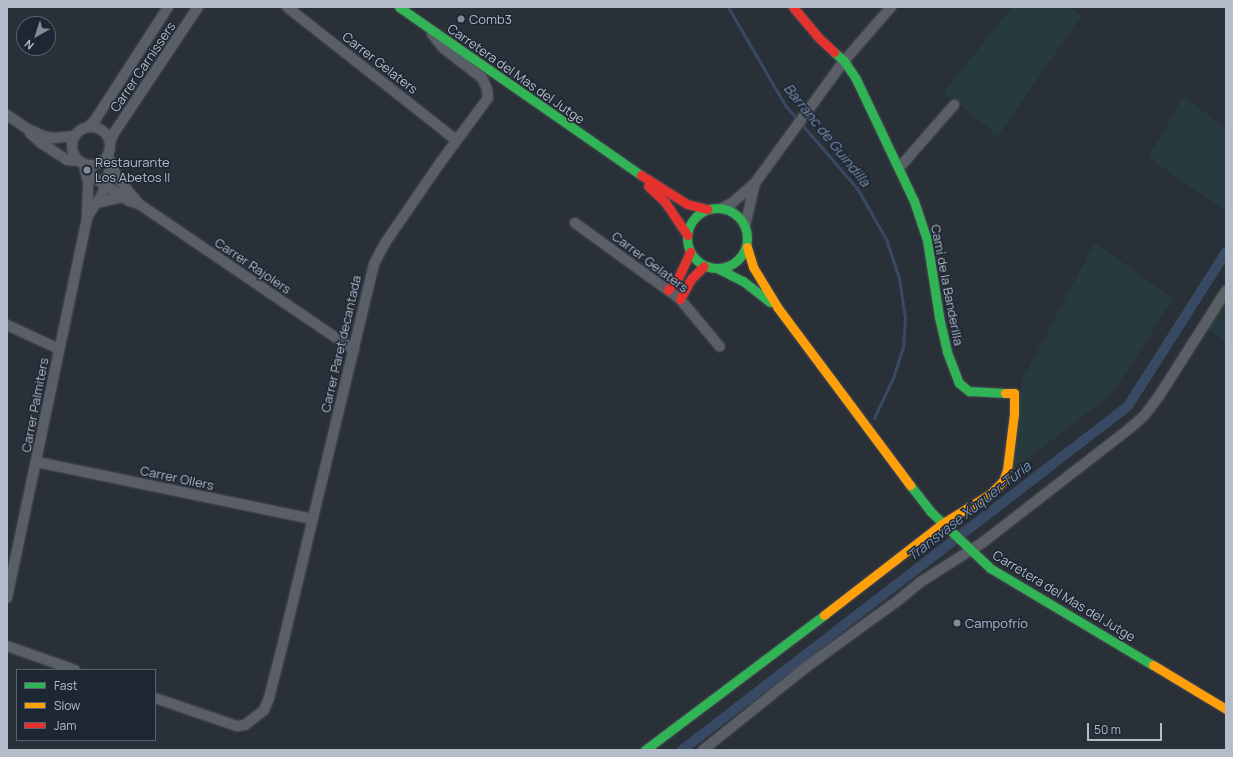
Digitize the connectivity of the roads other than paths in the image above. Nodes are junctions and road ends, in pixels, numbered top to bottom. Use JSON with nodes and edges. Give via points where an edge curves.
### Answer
{"nodes":[{"id":1,"x":168,"y":7,"type":"edge"},
{"id":2,"x":198,"y":7,"type":"edge"},
{"id":3,"x":287,"y":7,"type":"edge"},
{"id":4,"x":399,"y":7,"type":"edge"},
{"id":5,"x":793,"y":7,"type":"edge"},
{"id":6,"x":891,"y":7,"type":"edge"},
{"id":7,"x":423,"y":24,"type":"junction"},
{"id":8,"x":844,"y":61,"type":"junction"},
{"id":9,"x":954,"y":105,"type":"dead end"},
{"id":10,"x":7,"y":115,"type":"edge"},
{"id":11,"x":88,"y":127,"type":"junction"},
{"id":12,"x":26,"y":128,"type":"junction"},
{"id":13,"x":75,"y":136,"type":"junction"},
{"id":14,"x":456,"y":140,"type":"junction"},
{"id":15,"x":110,"y":142,"type":"junction"},
{"id":16,"x":110,"y":160,"type":"junction"},
{"id":17,"x":619,"y":161,"type":"junction"},
{"id":18,"x":84,"y":163,"type":"junction"},
{"id":19,"x":899,"y":168,"type":"junction"},
{"id":20,"x":754,"y":183,"type":"junction"},
{"id":21,"x":106,"y":185,"type":"junction"},
{"id":22,"x":122,"y":197,"type":"junction"},
{"id":23,"x":97,"y":203,"type":"junction"},
{"id":24,"x":138,"y":204,"type":"junction"},
{"id":25,"x":722,"y":208,"type":"junction"},
{"id":26,"x":707,"y":209,"type":"junction"},
{"id":27,"x":86,"y":217,"type":"junction"},
{"id":28,"x":575,"y":223,"type":"dead end"},
{"id":29,"x":745,"y":226,"type":"junction"},
{"id":30,"x":687,"y":236,"type":"junction"},
{"id":31,"x":746,"y":247,"type":"junction"},
{"id":32,"x":690,"y":252,"type":"junction"},
{"id":33,"x":704,"y":266,"type":"junction"},
{"id":34,"x":719,"y":269,"type":"junction"},
{"id":35,"x":668,"y":290,"type":"junction"},
{"id":36,"x":1226,"y":291,"type":"edge"},
{"id":37,"x":680,"y":299,"type":"junction"},
{"id":38,"x":778,"y":308,"type":"junction"},
{"id":39,"x":7,"y":325,"type":"edge"},
{"id":40,"x":720,"y":347,"type":"dead end"},
{"id":41,"x":59,"y":349,"type":"junction"},
{"id":42,"x":354,"y":350,"type":"junction"},
{"id":43,"x":37,"y":462,"type":"junction"},
{"id":44,"x":312,"y":519,"type":"junction"},
{"id":45,"x":945,"y":526,"type":"junction"},
{"id":46,"x":967,"y":547,"type":"junction"},
{"id":47,"x":7,"y":598,"type":"edge"},
{"id":48,"x":7,"y":646,"type":"edge"},
{"id":49,"x":72,"y":669,"type":"edge"},
{"id":50,"x":156,"y":698,"type":"edge"},
{"id":51,"x":1226,"y":709,"type":"edge"},
{"id":52,"x":645,"y":750,"type":"edge"},
{"id":53,"x":703,"y":750,"type":"edge"}],
"edges":[{"from":1,"to":11,"type":"street","name":"Carrer Carnissers"},
{"from":2,"to":15,"type":"street","name":"Carrer Carnissers"},
{"from":3,"to":14,"type":"street","name":"Carrer Gelaters"},
{"from":4,"to":7,"type":"street","name":"Carretera del Mas del Jutge"},
{"from":5,"to":8,"type":"street","name":"Camí de la Banderilla","via":[[818,37]]},
{"from":6,"to":8,"type":"street"},
{"from":7,"to":14,"type":"street","name":"Carrer Paret decantada","via":[[443,48],[482,78],[487,89],[488,98]]},
{"from":7,"to":17,"type":"street","name":"Carretera del Mas del Jutge"},
{"from":8,"to":19,"type":"street","name":"Camí de la Banderilla","via":[[856,79]]},
{"from":8,"to":20,"type":"street"},
{"from":9,"to":19,"type":"street"},
{"from":10,"to":12,"type":"street"},
{"from":11,"to":13,"type":"street","name":"Carrer Carnissers"},
{"from":11,"to":15,"type":"street","via":[[102,130]]},
{"from":12,"to":13,"type":"street","via":[[53,138]]},
{"from":12,"to":18,"type":"street","via":[[41,143],[66,160]]},
{"from":13,"to":18,"type":"street","via":[[73,152]]},
{"from":14,"to":42,"type":"street","name":"Carrer Paret decantada","via":[[385,243],[374,264]]},
{"from":15,"to":16,"type":"street","name":"Carrer Carnissers"},
{"from":16,"to":18,"type":"street"},
{"from":16,"to":21,"type":"street","name":"Carrer Palmiters"},
{"from":16,"to":24,"type":"street","name":"Carrer Rajolers","via":[[124,187]]},
{"from":17,"to":26,"type":"street","name":"Carretera del Mas del Jutge","via":[[687,204]]},
{"from":17,"to":30,"type":"street","name":"Carretera del Mas del Jutge","via":[[665,202]]},
{"from":18,"to":21,"type":"street","name":"Carrer Rajolers","via":[[92,176]]},
{"from":18,"to":27,"type":"street","name":"Carrer Palmiters","via":[[88,182]]},
{"from":19,"to":45,"type":"street","name":"Camí de la Banderilla","via":[[914,201],[927,240],[946,352],[959,383],[969,391],[1014,393],[1014,414],[1007,470],[1003,481]]},
{"from":20,"to":25,"type":"street","via":[[732,203]]},
{"from":20,"to":29,"type":"street"},
{"from":21,"to":22,"type":"street","name":"Carrer Rajolers"},
{"from":21,"to":23,"type":"street","name":"Carrer Palmiters"},
{"from":22,"to":23,"type":"street"},
{"from":22,"to":24,"type":"street","name":"Carrer Rajolers"},
{"from":23,"to":27,"type":"street","name":"Carrer Palmiters"},
{"from":24,"to":42,"type":"street","name":"Carrer Rajolers"},
{"from":25,"to":26,"type":"street"},
{"from":25,"to":29,"type":"street","via":[[733,212]]},
{"from":26,"to":30,"type":"street","via":[[693,219]]},
{"from":27,"to":41,"type":"street","name":"Carrer Palmiters"},
{"from":28,"to":35,"type":"street","name":"Carrer Gelaters"},
{"from":29,"to":31,"type":"street","via":[[748,236]]},
{"from":30,"to":32,"type":"street"},
{"from":31,"to":34,"type":"street","via":[[744,254],[733,265]]},
{"from":31,"to":38,"type":"street","name":"Carretera del Mas del Jutge","via":[[756,273]]},
{"from":32,"to":33,"type":"street"},
{"from":32,"to":35,"type":"street","via":[[678,278]]},
{"from":33,"to":34,"type":"street"},
{"from":33,"to":37,"type":"street","via":[[691,279]]},
{"from":34,"to":38,"type":"street","name":"Carretera del Mas del Jutge","via":[[743,281]]},
{"from":35,"to":37,"type":"street","name":"Carrer Gelaters"},
{"from":36,"to":46,"type":"street","via":[[1144,416],[982,543]]},
{"from":37,"to":40,"type":"street","name":"Carrer Gelaters"},
{"from":38,"to":45,"type":"street","name":"Carretera del Mas del Jutge","via":[[910,485]]},
{"from":39,"to":41,"type":"street"},
{"from":41,"to":43,"type":"street","name":"Carrer Palmiters"},
{"from":42,"to":44,"type":"street","name":"Carrer Paret decantada"},
{"from":43,"to":44,"type":"street","name":"Carrer Ollers"},
{"from":43,"to":47,"type":"street","name":"Carrer Palmiters"},
{"from":44,"to":50,"type":"street","name":"Carrer Paret decantada","via":[[270,698],[264,710],[254,720],[237,726]]},
{"from":45,"to":46,"type":"street","name":"Carretera del Mas del Jutge"},
{"from":45,"to":52,"type":"street"},
{"from":46,"to":51,"type":"street","name":"Carretera del Mas del Jutge","via":[[990,568]]},
{"from":46,"to":53,"type":"street","via":[[805,668]]},
{"from":48,"to":49,"type":"street"}]}
